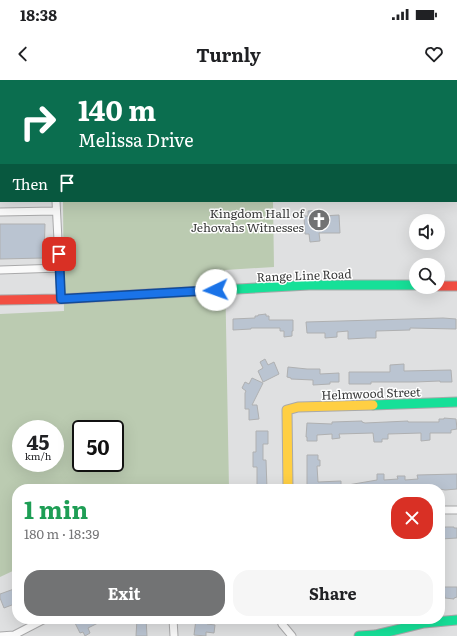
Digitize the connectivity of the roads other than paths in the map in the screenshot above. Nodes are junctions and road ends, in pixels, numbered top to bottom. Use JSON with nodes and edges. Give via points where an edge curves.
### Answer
{"nodes":[{"id":1,"x":56,"y":202,"type":"edge"},
{"id":2,"x":56,"y":211,"type":"junction"},
{"id":3,"x":0,"y":212,"type":"edge"},
{"id":4,"x":60,"y":268,"type":"junction"},
{"id":5,"x":0,"y":270,"type":"edge"},
{"id":6,"x":409,"y":285,"type":"edge"},
{"id":7,"x":445,"y":286,"type":"edge"},
{"id":8,"x":457,"y":286,"type":"edge"},
{"id":9,"x":61,"y":299,"type":"junction"},
{"id":10,"x":0,"y":300,"type":"edge"},
{"id":11,"x":457,"y":402,"type":"edge"},
{"id":12,"x":288,"y":484,"type":"edge"},
{"id":13,"x":445,"y":510,"type":"edge"},
{"id":14,"x":457,"y":510,"type":"edge"},
{"id":15,"x":457,"y":620,"type":"edge"},
{"id":16,"x":445,"y":621,"type":"edge"},
{"id":17,"x":36,"y":624,"type":"edge"},
{"id":18,"x":173,"y":624,"type":"edge"},
{"id":19,"x":282,"y":624,"type":"edge"},
{"id":20,"x":420,"y":624,"type":"edge"},
{"id":21,"x":0,"y":636,"type":"edge"},
{"id":22,"x":14,"y":636,"type":"edge"},
{"id":23,"x":174,"y":636,"type":"edge"},
{"id":24,"x":292,"y":636,"type":"edge"},
{"id":25,"x":359,"y":636,"type":"edge"}],
"edges":[{"from":1,"to":2,"type":"street"},
{"from":2,"to":3,"type":"street"},
{"from":2,"to":4,"type":"street"},
{"from":4,"to":5,"type":"street"},
{"from":4,"to":9,"type":"street"},
{"from":6,"to":9,"type":"main road","name":"Range Line Road","via":[[309,285]]},
{"from":7,"to":8,"type":"main road"},
{"from":9,"to":10,"type":"main road","name":"Range Line Road"},
{"from":11,"to":12,"type":"main road","name":"Helmwood Street","via":[[298,407],[287,410]]},
{"from":13,"to":14,"type":"street"},
{"from":15,"to":16,"type":"main road"},
{"from":17,"to":22,"type":"street"},
{"from":18,"to":23,"type":"street"},
{"from":19,"to":24,"type":"street"},
{"from":20,"to":25,"type":"main road","via":[[375,635]]},
{"from":21,"to":22,"type":"street"}]}
